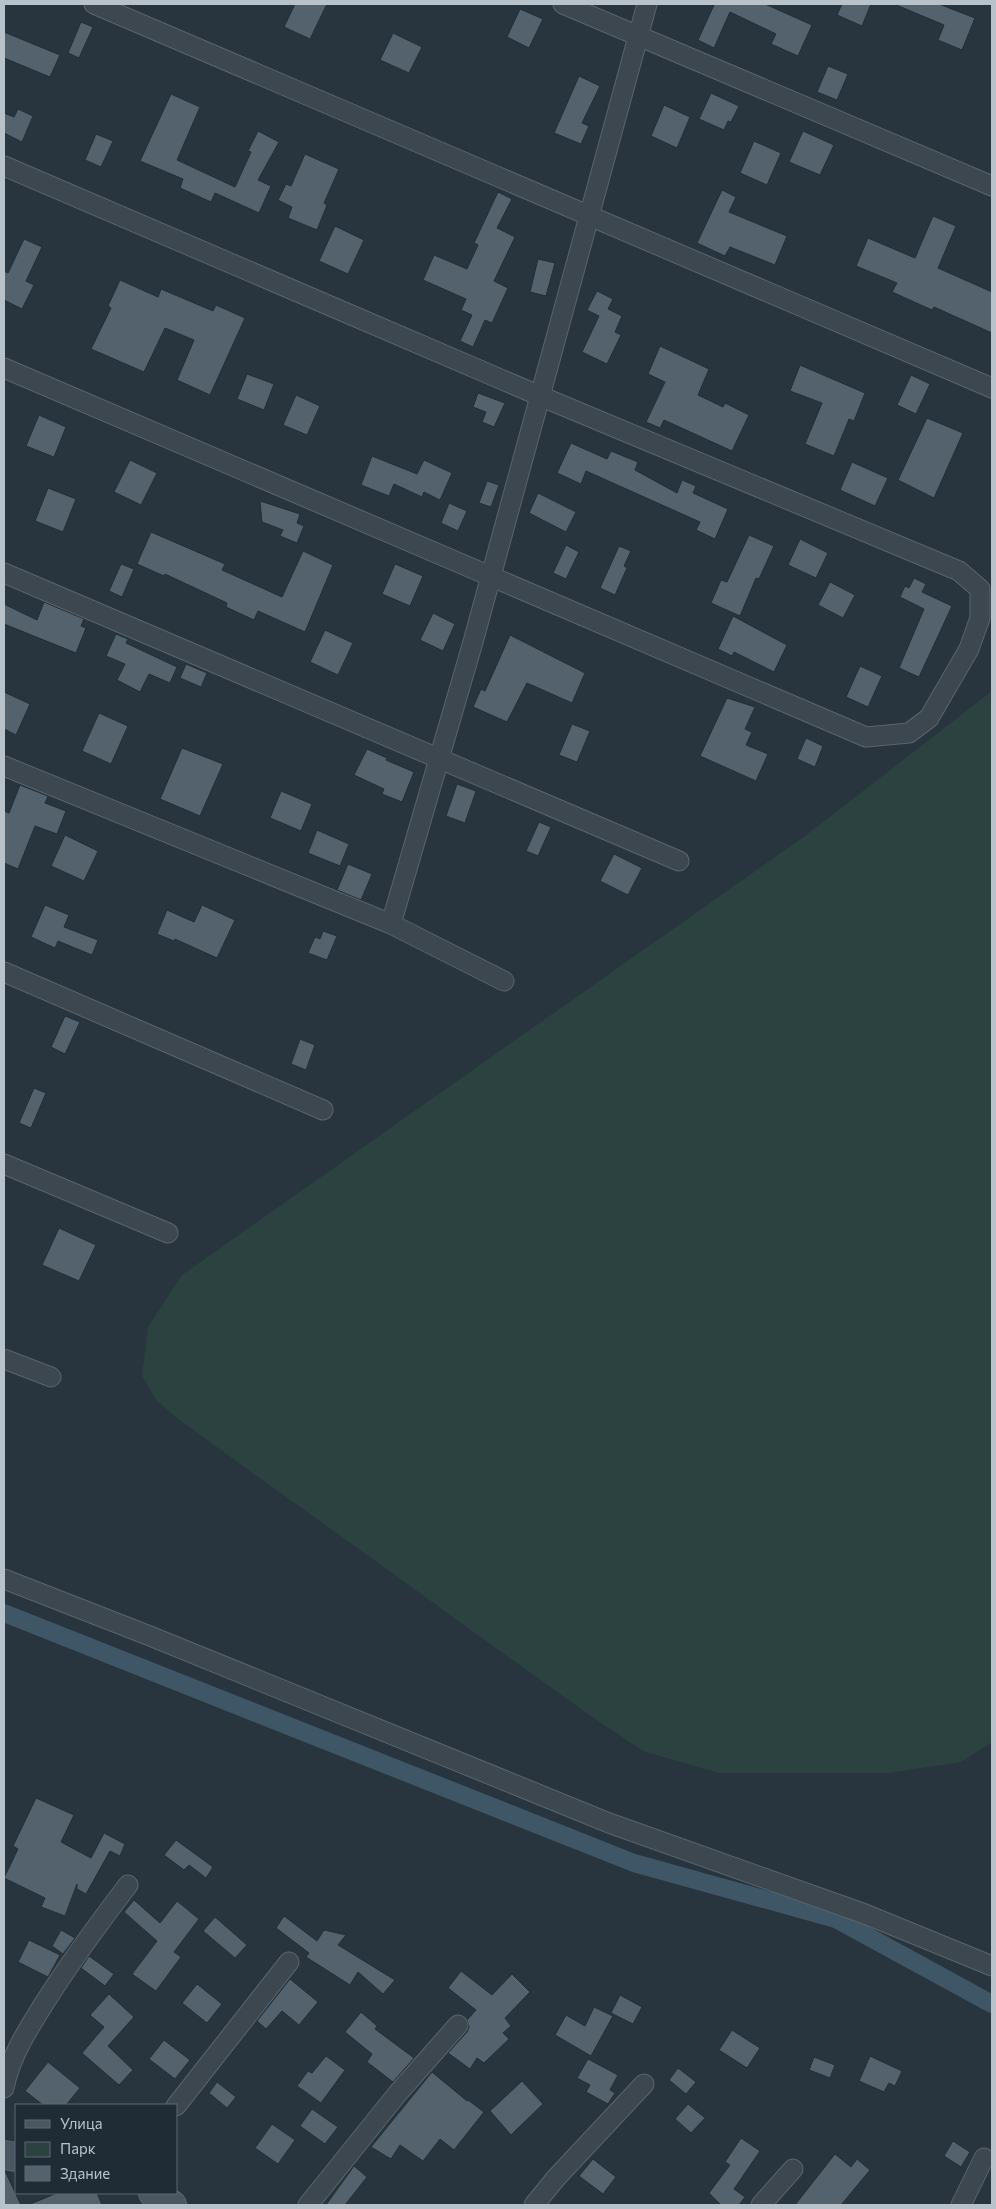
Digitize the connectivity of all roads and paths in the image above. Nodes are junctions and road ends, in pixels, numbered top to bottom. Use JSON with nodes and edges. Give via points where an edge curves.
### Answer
{"nodes":[{"id":1,"x":94,"y":4,"type":"edge"},
{"id":2,"x":563,"y":4,"type":"edge"},
{"id":3,"x":647,"y":4,"type":"edge"},
{"id":4,"x":638,"y":36,"type":"junction"},
{"id":5,"x":4,"y":166,"type":"edge"},
{"id":6,"x":992,"y":186,"type":"edge"},
{"id":7,"x":590,"y":214,"type":"junction"},
{"id":8,"x":4,"y":368,"type":"edge"},
{"id":9,"x":992,"y":388,"type":"edge"},
{"id":10,"x":540,"y":396,"type":"junction"},
{"id":11,"x":4,"y":573,"type":"edge"},
{"id":12,"x":491,"y":576,"type":"junction"},
{"id":13,"x":439,"y":759,"type":"junction"},
{"id":14,"x":4,"y":766,"type":"edge"},
{"id":15,"x":678,"y":861,"type":"dead end"},
{"id":16,"x":391,"y":924,"type":"junction"},
{"id":17,"x":4,"y":972,"type":"edge"},
{"id":18,"x":504,"y":981,"type":"dead end"},
{"id":19,"x":323,"y":1110,"type":"dead end"},
{"id":20,"x":4,"y":1164,"type":"edge"},
{"id":21,"x":168,"y":1233,"type":"dead end"},
{"id":22,"x":4,"y":1359,"type":"edge"},
{"id":23,"x":50,"y":1377,"type":"dead end"},
{"id":24,"x":4,"y":1579,"type":"edge"},
{"id":25,"x":128,"y":1885,"type":"dead end"},
{"id":26,"x":289,"y":1962,"type":"dead end"},
{"id":27,"x":992,"y":1966,"type":"edge"},
{"id":28,"x":458,"y":2025,"type":"dead end"},
{"id":29,"x":644,"y":2084,"type":"dead end"},
{"id":30,"x":4,"y":2088,"type":"edge"},
{"id":31,"x":178,"y":2104,"type":"edge"},
{"id":32,"x":984,"y":2158,"type":"dead end"},
{"id":33,"x":793,"y":2169,"type":"dead end"},
{"id":34,"x":154,"y":2194,"type":"edge"},
{"id":35,"x":172,"y":2205,"type":"edge"},
{"id":36,"x":308,"y":2205,"type":"edge"},
{"id":37,"x":534,"y":2205,"type":"edge"},
{"id":38,"x":761,"y":2205,"type":"edge"},
{"id":39,"x":961,"y":2205,"type":"edge"}],
"edges":[{"from":1,"to":7,"type":"street"},
{"from":2,"to":4,"type":"street"},
{"from":3,"to":4,"type":"street"},
{"from":4,"to":6,"type":"street"},
{"from":4,"to":7,"type":"street"},
{"from":5,"to":10,"type":"street"},
{"from":7,"to":9,"type":"street"},
{"from":7,"to":10,"type":"street"},
{"from":8,"to":12,"type":"street"},
{"from":10,"to":12,"type":"street"},
{"from":10,"to":12,"type":"street","via":[[959,571],[980,589],[980,618],[969,649],[930,718],[909,733],[866,737]]},
{"from":11,"to":13,"type":"street"},
{"from":12,"to":13,"type":"street"},
{"from":13,"to":15,"type":"street"},
{"from":13,"to":16,"type":"street"},
{"from":14,"to":16,"type":"street"},
{"from":16,"to":18,"type":"street"},
{"from":17,"to":19,"type":"street"},
{"from":20,"to":21,"type":"street"},
{"from":22,"to":23,"type":"street"},
{"from":24,"to":27,"type":"street","via":[[609,1823],[865,1914]]},
{"from":25,"to":30,"type":"street","via":[[74,1956],[30,2025],[7,2070]]},
{"from":26,"to":31,"type":"street"},
{"from":28,"to":36,"type":"street"},
{"from":29,"to":37,"type":"street"},
{"from":32,"to":39,"type":"street"},
{"from":33,"to":38,"type":"street"},
{"from":34,"to":35,"type":"street"}]}
